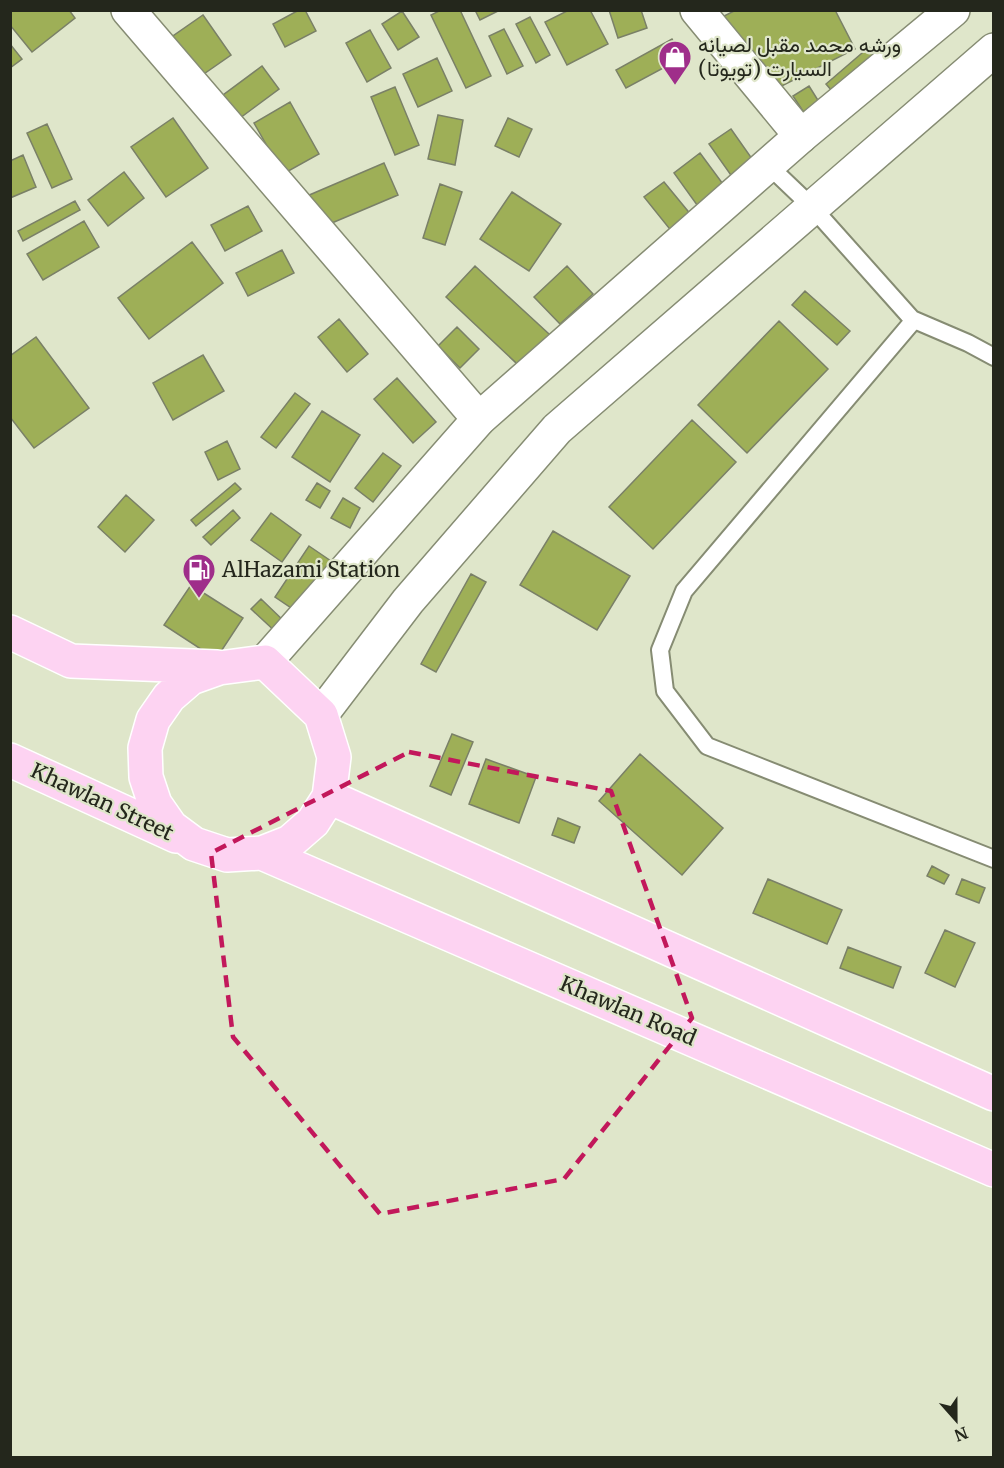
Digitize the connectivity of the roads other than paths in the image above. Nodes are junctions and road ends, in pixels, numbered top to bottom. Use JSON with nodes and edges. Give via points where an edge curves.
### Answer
{"nodes":[{"id":1,"x":128,"y":10,"type":"edge"},
{"id":2,"x":697,"y":10,"type":"edge"},
{"id":3,"x":952,"y":10,"type":"edge"},
{"id":4,"x":993,"y":50,"type":"edge"},
{"id":5,"x":801,"y":136,"type":"junction"},
{"id":6,"x":768,"y":165,"type":"junction"},
{"id":7,"x":812,"y":207,"type":"junction"},
{"id":8,"x":914,"y":320,"type":"junction"},
{"id":9,"x":993,"y":357,"type":"edge"},
{"id":10,"x":479,"y":419,"type":"junction"},
{"id":11,"x":10,"y":632,"type":"edge"},
{"id":12,"x":265,"y":662,"type":"junction"},
{"id":13,"x":219,"y":668,"type":"junction"},
{"id":14,"x":321,"y":715,"type":"junction"},
{"id":15,"x":10,"y":760,"type":"edge"},
{"id":16,"x":329,"y":797,"type":"junction"},
{"id":17,"x":194,"y":844,"type":"junction"},
{"id":18,"x":262,"y":853,"type":"junction"},
{"id":19,"x":993,"y":859,"type":"edge"},
{"id":20,"x":993,"y":1094,"type":"edge"},
{"id":21,"x":993,"y":1170,"type":"edge"}],
"edges":[{"from":1,"to":10,"type":"street"},
{"from":2,"to":5,"type":"street"},
{"from":3,"to":5,"type":"street"},
{"from":4,"to":7,"type":"street"},
{"from":5,"to":6,"type":"street"},
{"from":6,"to":7,"type":"lane"},
{"from":6,"to":10,"type":"street"},
{"from":7,"to":8,"type":"lane"},
{"from":7,"to":14,"type":"street","via":[[557,429],[408,601]]},
{"from":8,"to":9,"type":"lane"},
{"from":8,"to":19,"type":"lane","via":[[684,591],[660,650],[665,691],[707,746]]},
{"from":10,"to":12,"type":"street"},
{"from":11,"to":13,"type":"main road","via":[[71,661]]},
{"from":12,"to":13,"type":"main road"},
{"from":12,"to":14,"type":"main road"},
{"from":13,"to":17,"type":"main road","via":[[191,678],[169,697],[153,720],[145,748],[146,777],[154,804],[171,827]]},
{"from":14,"to":16,"type":"main road","via":[[334,757]]},
{"from":15,"to":17,"type":"main road","name":"Khawlan Street"},
{"from":16,"to":18,"type":"main road","via":[[313,822],[290,842]]},
{"from":16,"to":20,"type":"main road"},
{"from":17,"to":18,"type":"main road","via":[[228,855]]},
{"from":18,"to":21,"type":"main road","name":"Khawlan Road"}]}
